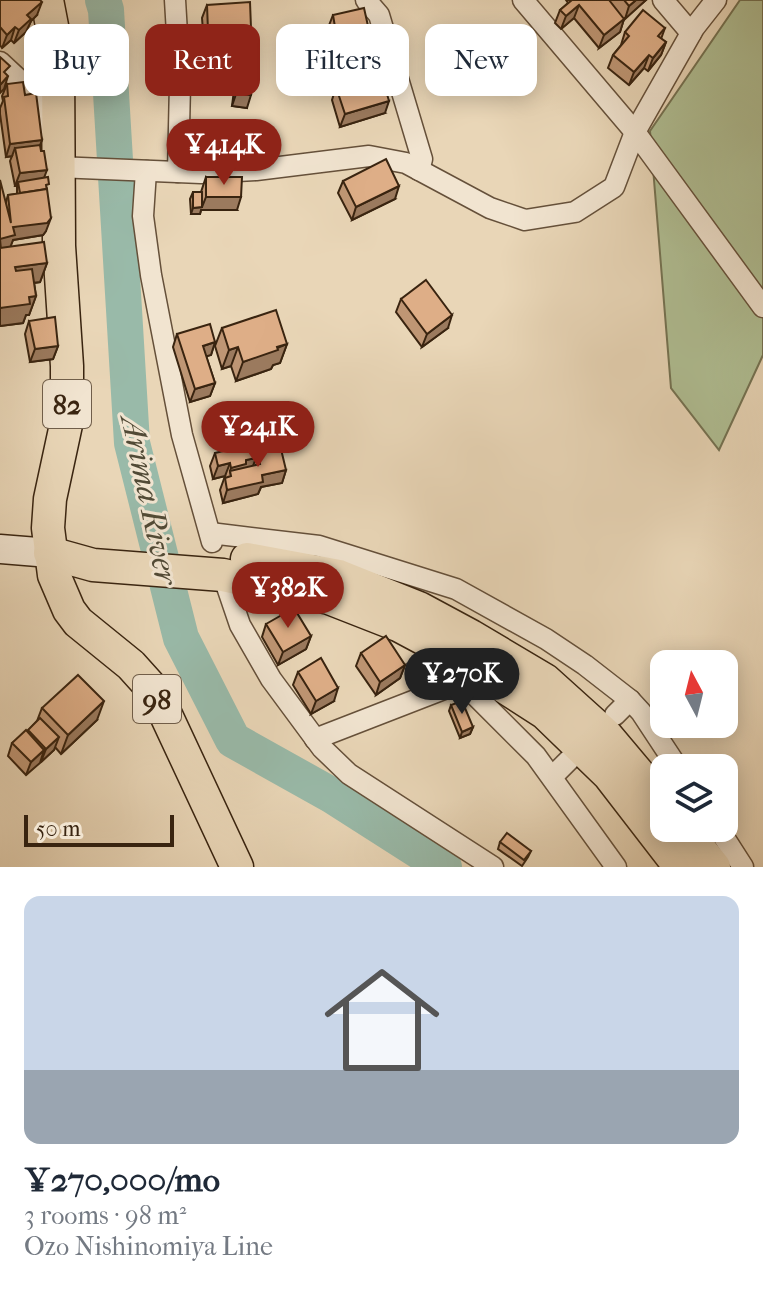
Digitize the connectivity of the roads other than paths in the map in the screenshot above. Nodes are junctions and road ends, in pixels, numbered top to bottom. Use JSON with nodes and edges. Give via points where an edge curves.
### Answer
{"nodes":[{"id":1,"x":47,"y":0,"type":"edge"},
{"id":2,"x":175,"y":0,"type":"edge"},
{"id":3,"x":366,"y":0,"type":"edge"},
{"id":4,"x":523,"y":0,"type":"edge"},
{"id":5,"x":663,"y":0,"type":"edge"},
{"id":6,"x":716,"y":0,"type":"edge"},
{"id":7,"x":691,"y":33,"type":"junction"},
{"id":8,"x":0,"y":62,"type":"edge"},
{"id":9,"x":635,"y":132,"type":"junction"},
{"id":10,"x":61,"y":160,"type":"junction"},
{"id":11,"x":419,"y":170,"type":"junction"},
{"id":12,"x":138,"y":171,"type":"junction"},
{"id":13,"x":178,"y":172,"type":"junction"},
{"id":14,"x":763,"y":307,"type":"edge"},
{"id":15,"x":0,"y":549,"type":"edge"},
{"id":16,"x":50,"y":553,"type":"junction"},
{"id":17,"x":213,"y":555,"type":"junction"},
{"id":18,"x":469,"y":661,"type":"junction"},
{"id":19,"x":315,"y":739,"type":"junction"},
{"id":20,"x":669,"y":754,"type":"edge"},
{"id":21,"x":569,"y":760,"type":"dead end"},
{"id":22,"x":552,"y":777,"type":"junction"},
{"id":23,"x":650,"y":787,"type":"edge"},
{"id":24,"x":694,"y":842,"type":"edge"},
{"id":25,"x":727,"y":842,"type":"edge"},
{"id":26,"x":237,"y":867,"type":"edge"},
{"id":27,"x":493,"y":867,"type":"edge"},
{"id":28,"x":616,"y":867,"type":"edge"},
{"id":29,"x":680,"y":867,"type":"edge"},
{"id":30,"x":714,"y":867,"type":"edge"},
{"id":31,"x":743,"y":867,"type":"edge"}],
"edges":[{"from":1,"to":10,"type":"main road","number":"82","via":[[58,57]]},
{"from":2,"to":13,"type":"street"},
{"from":3,"to":11,"type":"street","via":[[379,15],[422,159]]},
{"from":4,"to":9,"type":"street"},
{"from":5,"to":7,"type":"street"},
{"from":6,"to":7,"type":"street"},
{"from":7,"to":9,"type":"street"},
{"from":8,"to":10,"type":"street","via":[[28,88]]},
{"from":9,"to":11,"type":"street","via":[[614,187],[575,212],[525,220],[490,208]]},
{"from":9,"to":14,"type":"street"},
{"from":10,"to":12,"type":"street"},
{"from":10,"to":16,"type":"main road","number":"82","via":[[67,420],[50,499]]},
{"from":11,"to":13,"type":"street","via":[[369,156],[256,170]]},
{"from":12,"to":13,"type":"street"},
{"from":12,"to":17,"type":"street","via":[[151,275],[182,435]]},
{"from":15,"to":16,"type":"street"},
{"from":16,"to":17,"type":"main road","via":[[93,565],[121,556]]},
{"from":16,"to":26,"type":"main road","number":"98","via":[[69,610],[149,685]]},
{"from":17,"to":18,"type":"main road","via":[[339,576],[419,608]]},
{"from":17,"to":19,"type":"street","via":[[240,625]]},
{"from":17,"to":20,"type":"street","via":[[319,546],[456,589],[585,665],[623,707],[641,712]]},
{"from":18,"to":19,"type":"street"},
{"from":18,"to":22,"type":"street"},
{"from":18,"to":23,"type":"main road","via":[[545,680],[606,735]]},
{"from":18,"to":29,"type":"main road","via":[[545,713],[609,775]]},
{"from":19,"to":27,"type":"street","via":[[349,774]]},
{"from":21,"to":22,"type":"street"},
{"from":22,"to":28,"type":"street"},
{"from":24,"to":30,"type":"main road"},
{"from":25,"to":31,"type":"street"}]}
